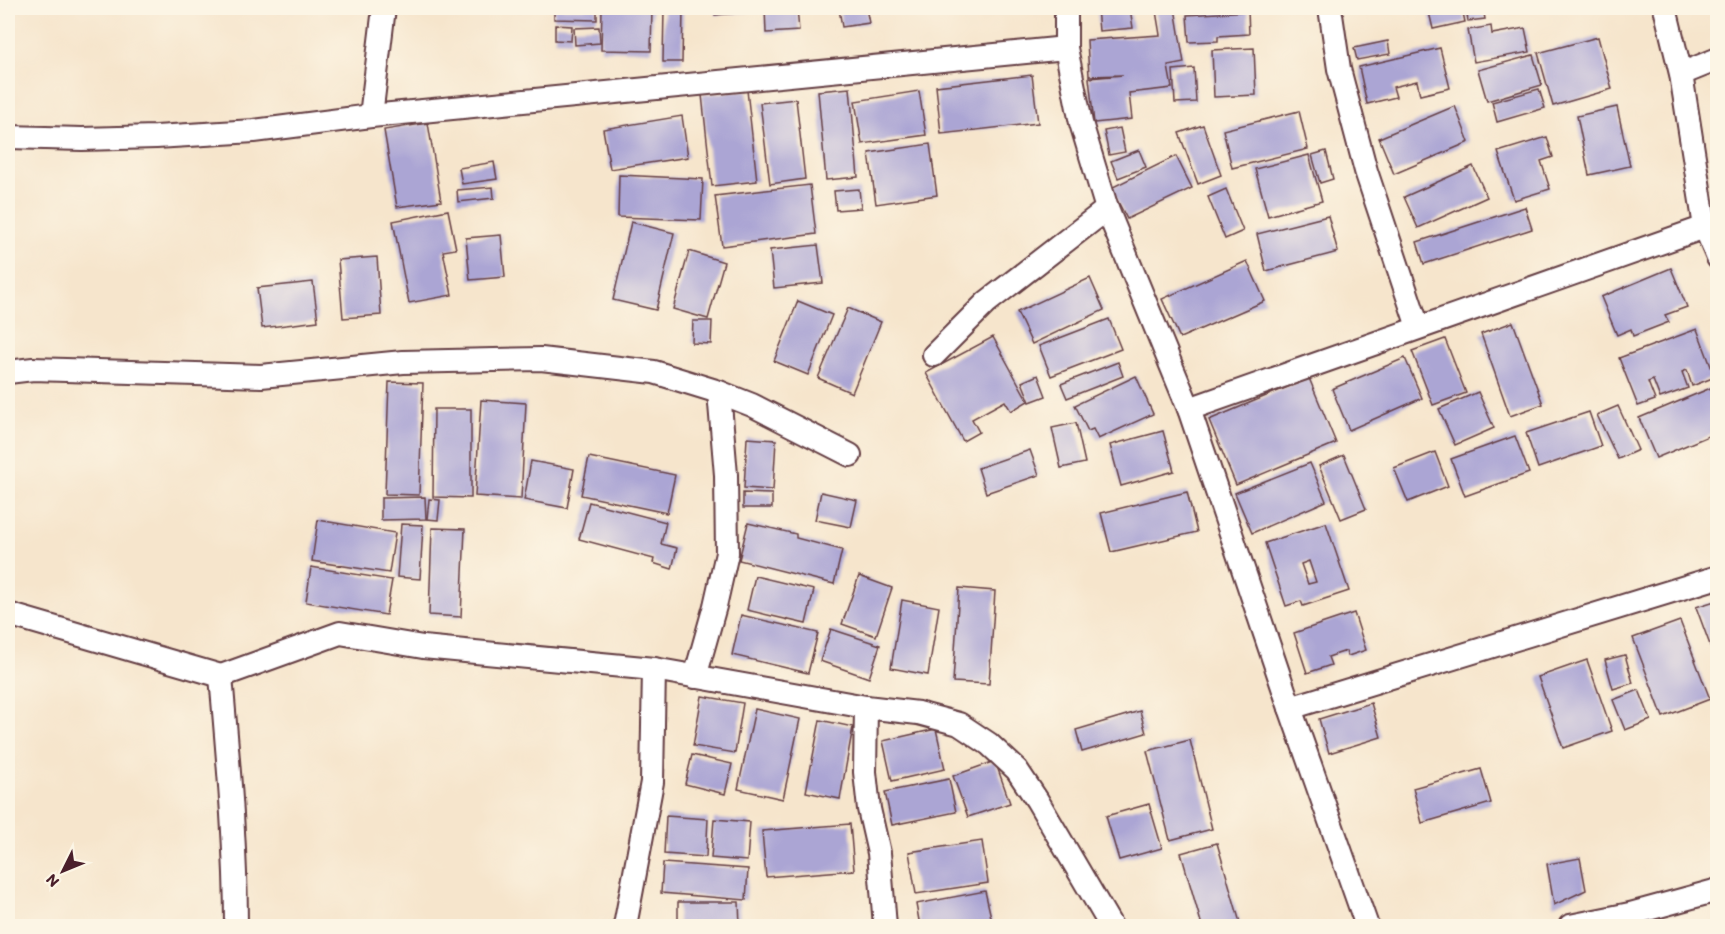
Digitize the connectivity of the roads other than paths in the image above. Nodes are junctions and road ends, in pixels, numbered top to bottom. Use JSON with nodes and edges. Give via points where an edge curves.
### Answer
{"nodes":[{"id":1,"x":384,"y":8,"type":"edge"},
{"id":2,"x":1066,"y":8,"type":"edge"},
{"id":3,"x":1330,"y":8,"type":"edge"},
{"id":4,"x":1665,"y":8,"type":"edge"},
{"id":5,"x":1066,"y":48,"type":"junction"},
{"id":6,"x":1718,"y":59,"type":"edge"},
{"id":7,"x":1681,"y":74,"type":"junction"},
{"id":8,"x":371,"y":116,"type":"junction"},
{"id":9,"x":8,"y":137,"type":"edge"},
{"id":10,"x":1107,"y":209,"type":"junction"},
{"id":11,"x":1711,"y":228,"type":"edge"},
{"id":12,"x":1718,"y":258,"type":"edge"},
{"id":13,"x":1418,"y":327,"type":"junction"},
{"id":14,"x":934,"y":355,"type":"dead end"},
{"id":15,"x":8,"y":372,"type":"edge"},
{"id":16,"x":719,"y":392,"type":"junction"},
{"id":17,"x":1190,"y":409,"type":"junction"},
{"id":18,"x":850,"y":455,"type":"dead end"},
{"id":19,"x":1718,"y":577,"type":"edge"},
{"id":20,"x":8,"y":614,"type":"edge"},
{"id":21,"x":654,"y":669,"type":"junction"},
{"id":22,"x":221,"y":676,"type":"junction"},
{"id":23,"x":695,"y":677,"type":"junction"},
{"id":24,"x":866,"y":707,"type":"junction"},
{"id":25,"x":1290,"y":708,"type":"junction"},
{"id":26,"x":1718,"y":890,"type":"edge"},
{"id":27,"x":236,"y":927,"type":"edge"},
{"id":28,"x":625,"y":927,"type":"edge"},
{"id":29,"x":885,"y":927,"type":"edge"},
{"id":30,"x":1111,"y":927,"type":"edge"},
{"id":31,"x":1367,"y":927,"type":"edge"},
{"id":32,"x":1570,"y":927,"type":"edge"}],
"edges":[{"from":1,"to":8,"type":"street"},
{"from":2,"to":5,"type":"street"},
{"from":3,"to":13,"type":"street","via":[[1340,69],[1366,171]]},
{"from":4,"to":7,"type":"street"},
{"from":5,"to":8,"type":"street"},
{"from":5,"to":10,"type":"street","via":[[1081,123]]},
{"from":6,"to":7,"type":"street"},
{"from":7,"to":11,"type":"street"},
{"from":8,"to":9,"type":"street","via":[[166,137]]},
{"from":10,"to":14,"type":"street","via":[[987,302]]},
{"from":10,"to":17,"type":"street"},
{"from":11,"to":12,"type":"street"},
{"from":11,"to":13,"type":"street"},
{"from":13,"to":17,"type":"street"},
{"from":15,"to":16,"type":"street","via":[[33,369],[261,376],[403,362],[541,359],[654,372]]},
{"from":16,"to":18,"type":"street"},
{"from":16,"to":23,"type":"street","via":[[727,553]]},
{"from":17,"to":25,"type":"street"},
{"from":19,"to":25,"type":"street"},
{"from":20,"to":22,"type":"street"},
{"from":21,"to":22,"type":"street","via":[[423,647],[340,633]]},
{"from":21,"to":23,"type":"street"},
{"from":21,"to":28,"type":"street","via":[[652,782]]},
{"from":22,"to":27,"type":"street"},
{"from":23,"to":24,"type":"street"},
{"from":24,"to":29,"type":"street","via":[[869,809],[879,853]]},
{"from":24,"to":30,"type":"street","via":[[918,713],[958,724],[989,744],[1017,770],[1037,800]]},
{"from":25,"to":31,"type":"street"},
{"from":26,"to":32,"type":"street"}]}
